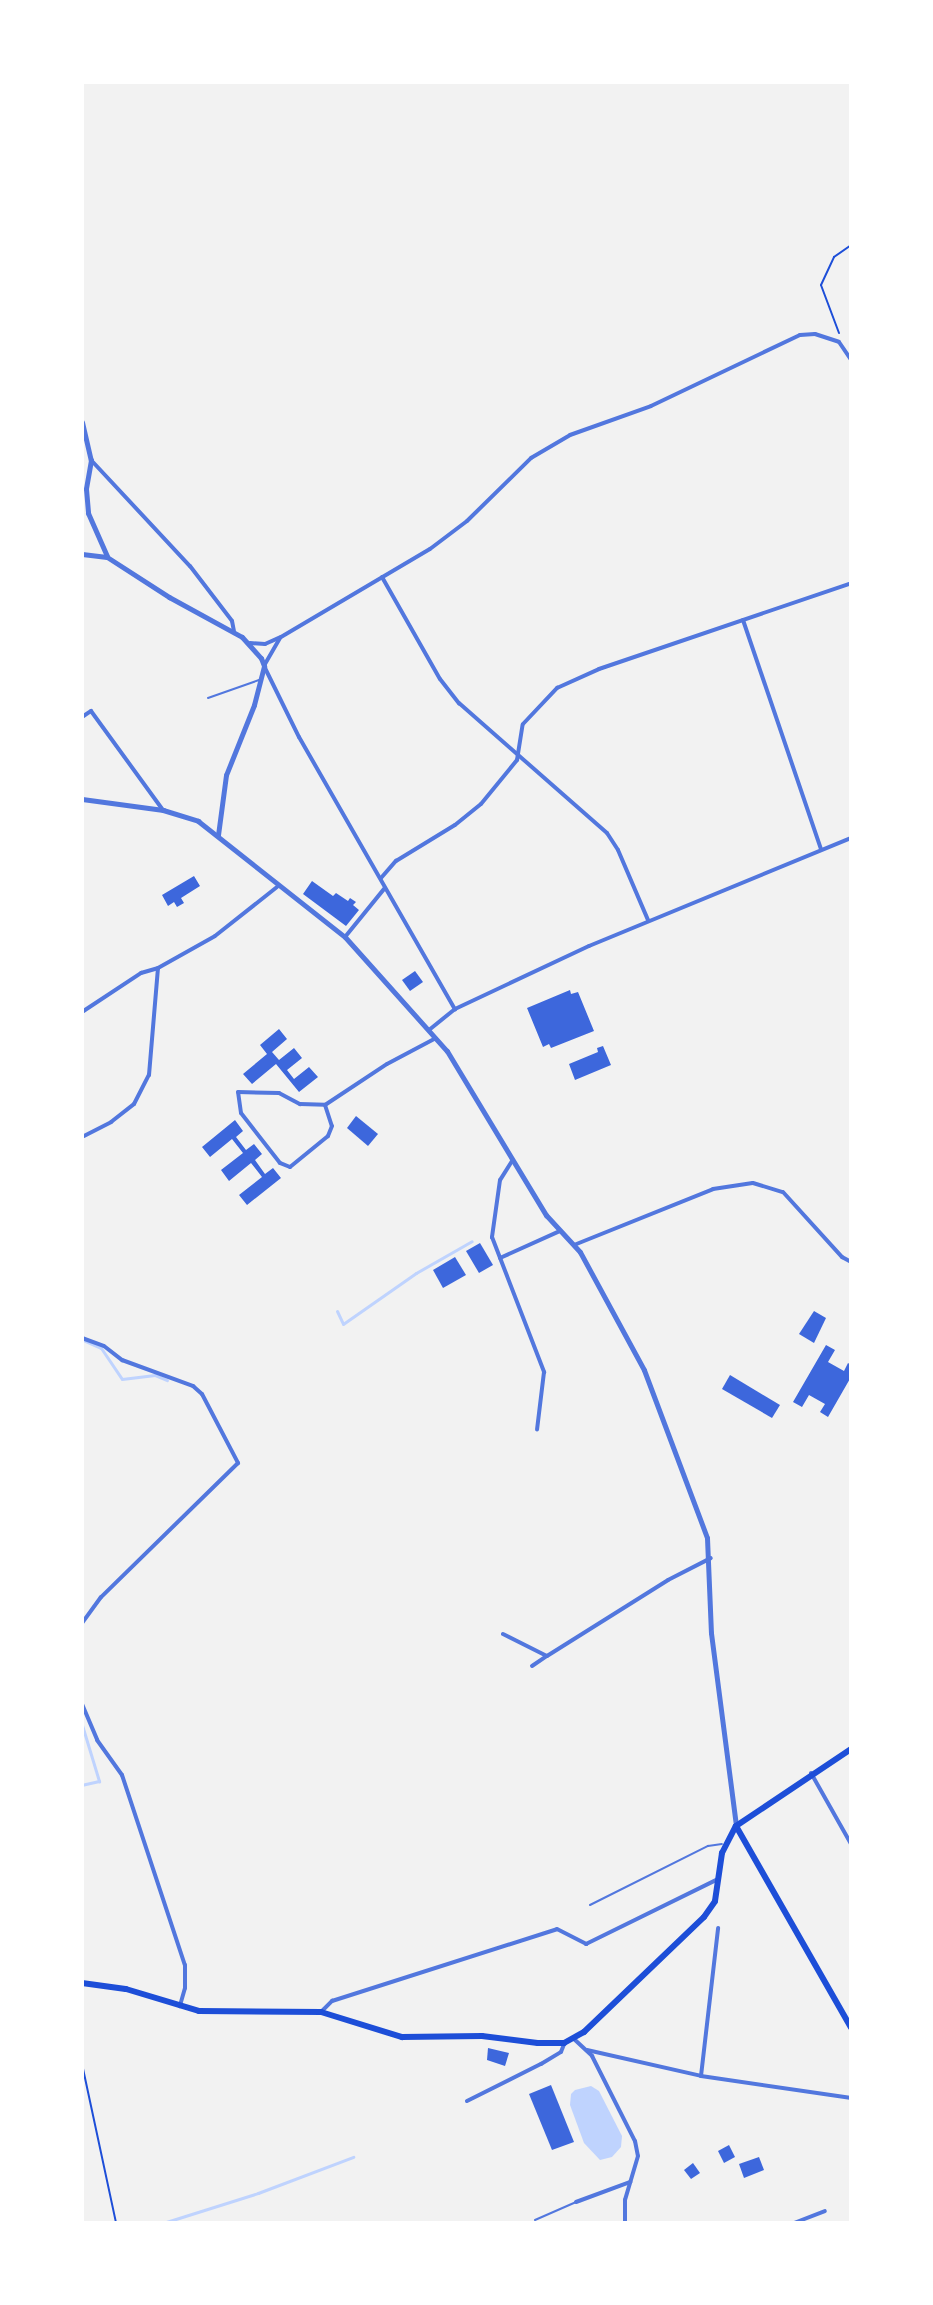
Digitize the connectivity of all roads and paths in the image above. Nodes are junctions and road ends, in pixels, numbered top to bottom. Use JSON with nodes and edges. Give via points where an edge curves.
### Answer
{"nodes":[{"id":1,"x":851,"y":245,"type":"edge"},
{"id":2,"x":839,"y":342,"type":"junction"},
{"id":3,"x":851,"y":360,"type":"edge"},
{"id":4,"x":82,"y":422,"type":"edge"},
{"id":5,"x":91,"y":460,"type":"junction"},
{"id":6,"x":84,"y":487,"type":"edge"},
{"id":7,"x":82,"y":554,"type":"edge"},
{"id":8,"x":107,"y":557,"type":"junction"},
{"id":9,"x":382,"y":577,"type":"junction"},
{"id":10,"x":851,"y":583,"type":"edge"},
{"id":11,"x":743,"y":620,"type":"junction"},
{"id":12,"x":234,"y":631,"type":"junction"},
{"id":13,"x":281,"y":637,"type":"junction"},
{"id":14,"x":250,"y":643,"type":"junction"},
{"id":15,"x":264,"y":666,"type":"junction"},
{"id":16,"x":261,"y":680,"type":"junction"},
{"id":17,"x":208,"y":698,"type":"dead end"},
{"id":18,"x":82,"y":717,"type":"edge"},
{"id":19,"x":519,"y":756,"type":"junction"},
{"id":20,"x":82,"y":799,"type":"edge"},
{"id":21,"x":163,"y":810,"type":"junction"},
{"id":22,"x":218,"y":836,"type":"junction"},
{"id":23,"x":851,"y":838,"type":"edge"},
{"id":24,"x":821,"y":849,"type":"junction"},
{"id":25,"x":381,"y":878,"type":"junction"},
{"id":26,"x":277,"y":887,"type":"junction"},
{"id":27,"x":384,"y":889,"type":"junction"},
{"id":28,"x":649,"y":921,"type":"junction"},
{"id":29,"x":345,"y":937,"type":"junction"},
{"id":30,"x":158,"y":968,"type":"junction"},
{"id":31,"x":455,"y":1009,"type":"junction"},
{"id":32,"x":82,"y":1012,"type":"edge"},
{"id":33,"x":429,"y":1030,"type":"junction"},
{"id":34,"x":436,"y":1038,"type":"junction"},
{"id":35,"x":325,"y":1105,"type":"junction"},
{"id":36,"x":82,"y":1137,"type":"edge"},
{"id":37,"x":512,"y":1161,"type":"junction"},
{"id":38,"x":560,"y":1231,"type":"junction"},
{"id":39,"x":574,"y":1245,"type":"junction"},
{"id":40,"x":500,"y":1258,"type":"junction"},
{"id":41,"x":851,"y":1262,"type":"edge"},
{"id":42,"x":82,"y":1338,"type":"edge"},
{"id":43,"x":537,"y":1430,"type":"dead end"},
{"id":44,"x":711,"y":1558,"type":"junction"},
{"id":45,"x":82,"y":1623,"type":"edge"},
{"id":46,"x":503,"y":1634,"type":"dead end"},
{"id":47,"x":547,"y":1656,"type":"junction"},
{"id":48,"x":532,"y":1666,"type":"dead end"},
{"id":49,"x":82,"y":1704,"type":"edge"},
{"id":50,"x":851,"y":1749,"type":"edge"},
{"id":51,"x":811,"y":1773,"type":"junction"},
{"id":52,"x":736,"y":1826,"type":"junction"},
{"id":53,"x":851,"y":1844,"type":"edge"},
{"id":54,"x":725,"y":1845,"type":"junction"},
{"id":55,"x":718,"y":1879,"type":"junction"},
{"id":56,"x":590,"y":1905,"type":"dead end"},
{"id":57,"x":718,"y":1928,"type":"dead end"},
{"id":58,"x":82,"y":1983,"type":"edge"},
{"id":59,"x":180,"y":2006,"type":"junction"},
{"id":60,"x":321,"y":2012,"type":"junction"},
{"id":61,"x":851,"y":2028,"type":"edge"},
{"id":62,"x":574,"y":2039,"type":"junction"},
{"id":63,"x":564,"y":2043,"type":"junction"},
{"id":64,"x":587,"y":2050,"type":"junction"},
{"id":65,"x":82,"y":2064,"type":"edge"},
{"id":66,"x":701,"y":2076,"type":"junction"},
{"id":67,"x":851,"y":2098,"type":"edge"},
{"id":68,"x":467,"y":2101,"type":"dead end"},
{"id":69,"x":630,"y":2182,"type":"junction"},
{"id":70,"x":576,"y":2202,"type":"joint"},
{"id":71,"x":825,"y":2211,"type":"dead end"},
{"id":72,"x":535,"y":2220,"type":"dead end"},
{"id":73,"x":116,"y":2223,"type":"edge"},
{"id":74,"x":625,"y":2223,"type":"edge"},
{"id":75,"x":794,"y":2223,"type":"edge"}],
"edges":[{"from":1,"to":2,"type":"path","via":[[834,257],[821,285]]},
{"from":2,"to":3,"type":"street"},
{"from":2,"to":9,"type":"street","via":[[800,335],[728,372],[548,446],[453,533]]},
{"from":4,"to":5,"type":"street"},
{"from":5,"to":6,"type":"street"},
{"from":5,"to":12,"type":"street","via":[[190,566]]},
{"from":6,"to":8,"type":"street","via":[[88,513]]},
{"from":7,"to":8,"type":"street"},
{"from":8,"to":12,"type":"street"},
{"from":9,"to":13,"type":"street"},
{"from":9,"to":19,"type":"street","via":[[445,687]]},
{"from":10,"to":11,"type":"street"},
{"from":11,"to":19,"type":"street","via":[[557,688],[523,724]]},
{"from":11,"to":24,"type":"street"},
{"from":12,"to":14,"type":"street"},
{"from":13,"to":14,"type":"street"},
{"from":13,"to":15,"type":"street"},
{"from":14,"to":15,"type":"street"},
{"from":15,"to":16,"type":"street"},
{"from":15,"to":25,"type":"street"},
{"from":16,"to":17,"type":"lane"},
{"from":16,"to":22,"type":"street","via":[[228,766]]},
{"from":18,"to":21,"type":"street","via":[[91,711]]},
{"from":19,"to":25,"type":"street","via":[[469,815],[396,861]]},
{"from":19,"to":28,"type":"street","via":[[607,833]]},
{"from":20,"to":21,"type":"street"},
{"from":21,"to":22,"type":"street","via":[[198,821]]},
{"from":22,"to":26,"type":"street"},
{"from":23,"to":24,"type":"street"},
{"from":24,"to":28,"type":"street"},
{"from":25,"to":27,"type":"street"},
{"from":26,"to":29,"type":"street"},
{"from":26,"to":30,"type":"street","via":[[215,936]]},
{"from":27,"to":29,"type":"street"},
{"from":27,"to":31,"type":"street"},
{"from":28,"to":31,"type":"street"},
{"from":29,"to":33,"type":"street"},
{"from":30,"to":32,"type":"street","via":[[141,973]]},
{"from":30,"to":36,"type":"street","via":[[149,1075],[134,1104]]},
{"from":31,"to":33,"type":"street"},
{"from":33,"to":34,"type":"street"},
{"from":34,"to":35,"type":"street"},
{"from":34,"to":37,"type":"street"},
{"from":35,"to":35,"type":"street","via":[[300,1104],[279,1093],[238,1092],[241,1113],[280,1163],[290,1167],[328,1136],[332,1126]]},
{"from":37,"to":38,"type":"street"},
{"from":37,"to":40,"type":"street","via":[[500,1180],[492,1224]]},
{"from":38,"to":39,"type":"street"},
{"from":38,"to":40,"type":"street"},
{"from":39,"to":41,"type":"street","via":[[713,1189],[753,1183],[783,1192]]},
{"from":39,"to":44,"type":"street","via":[[644,1370]]},
{"from":40,"to":43,"type":"street","via":[[544,1372]]},
{"from":42,"to":45,"type":"street","via":[[122,1360],[193,1386],[238,1463],[101,1597]]},
{"from":44,"to":47,"type":"street"},
{"from":44,"to":52,"type":"street","via":[[711,1633]]},
{"from":46,"to":47,"type":"street"},
{"from":47,"to":48,"type":"street"},
{"from":49,"to":59,"type":"street","via":[[97,1740],[122,1775],[185,1965]]},
{"from":50,"to":51,"type":"main road"},
{"from":51,"to":52,"type":"main road"},
{"from":51,"to":53,"type":"street"},
{"from":52,"to":54,"type":"main road"},
{"from":52,"to":61,"type":"main road"},
{"from":54,"to":55,"type":"main road"},
{"from":54,"to":56,"type":"lane","via":[[708,1846]]},
{"from":55,"to":60,"type":"street","via":[[586,1944],[557,1929],[332,2001]]},
{"from":55,"to":62,"type":"main road","via":[[715,1901],[704,1917]]},
{"from":57,"to":66,"type":"street"},
{"from":58,"to":59,"type":"main road","via":[[126,1989]]},
{"from":59,"to":60,"type":"main road","via":[[230,2013]]},
{"from":60,"to":63,"type":"main road","via":[[402,2037]]},
{"from":62,"to":63,"type":"main road"},
{"from":62,"to":64,"type":"street"},
{"from":63,"to":68,"type":"street","via":[[561,2052]]},
{"from":64,"to":66,"type":"street"},
{"from":64,"to":69,"type":"street","via":[[635,2141],[638,2156]]},
{"from":65,"to":73,"type":"path"},
{"from":66,"to":67,"type":"street"},
{"from":69,"to":70,"type":"street"},
{"from":69,"to":74,"type":"street"},
{"from":70,"to":72,"type":"lane"},
{"from":71,"to":75,"type":"street"}]}
